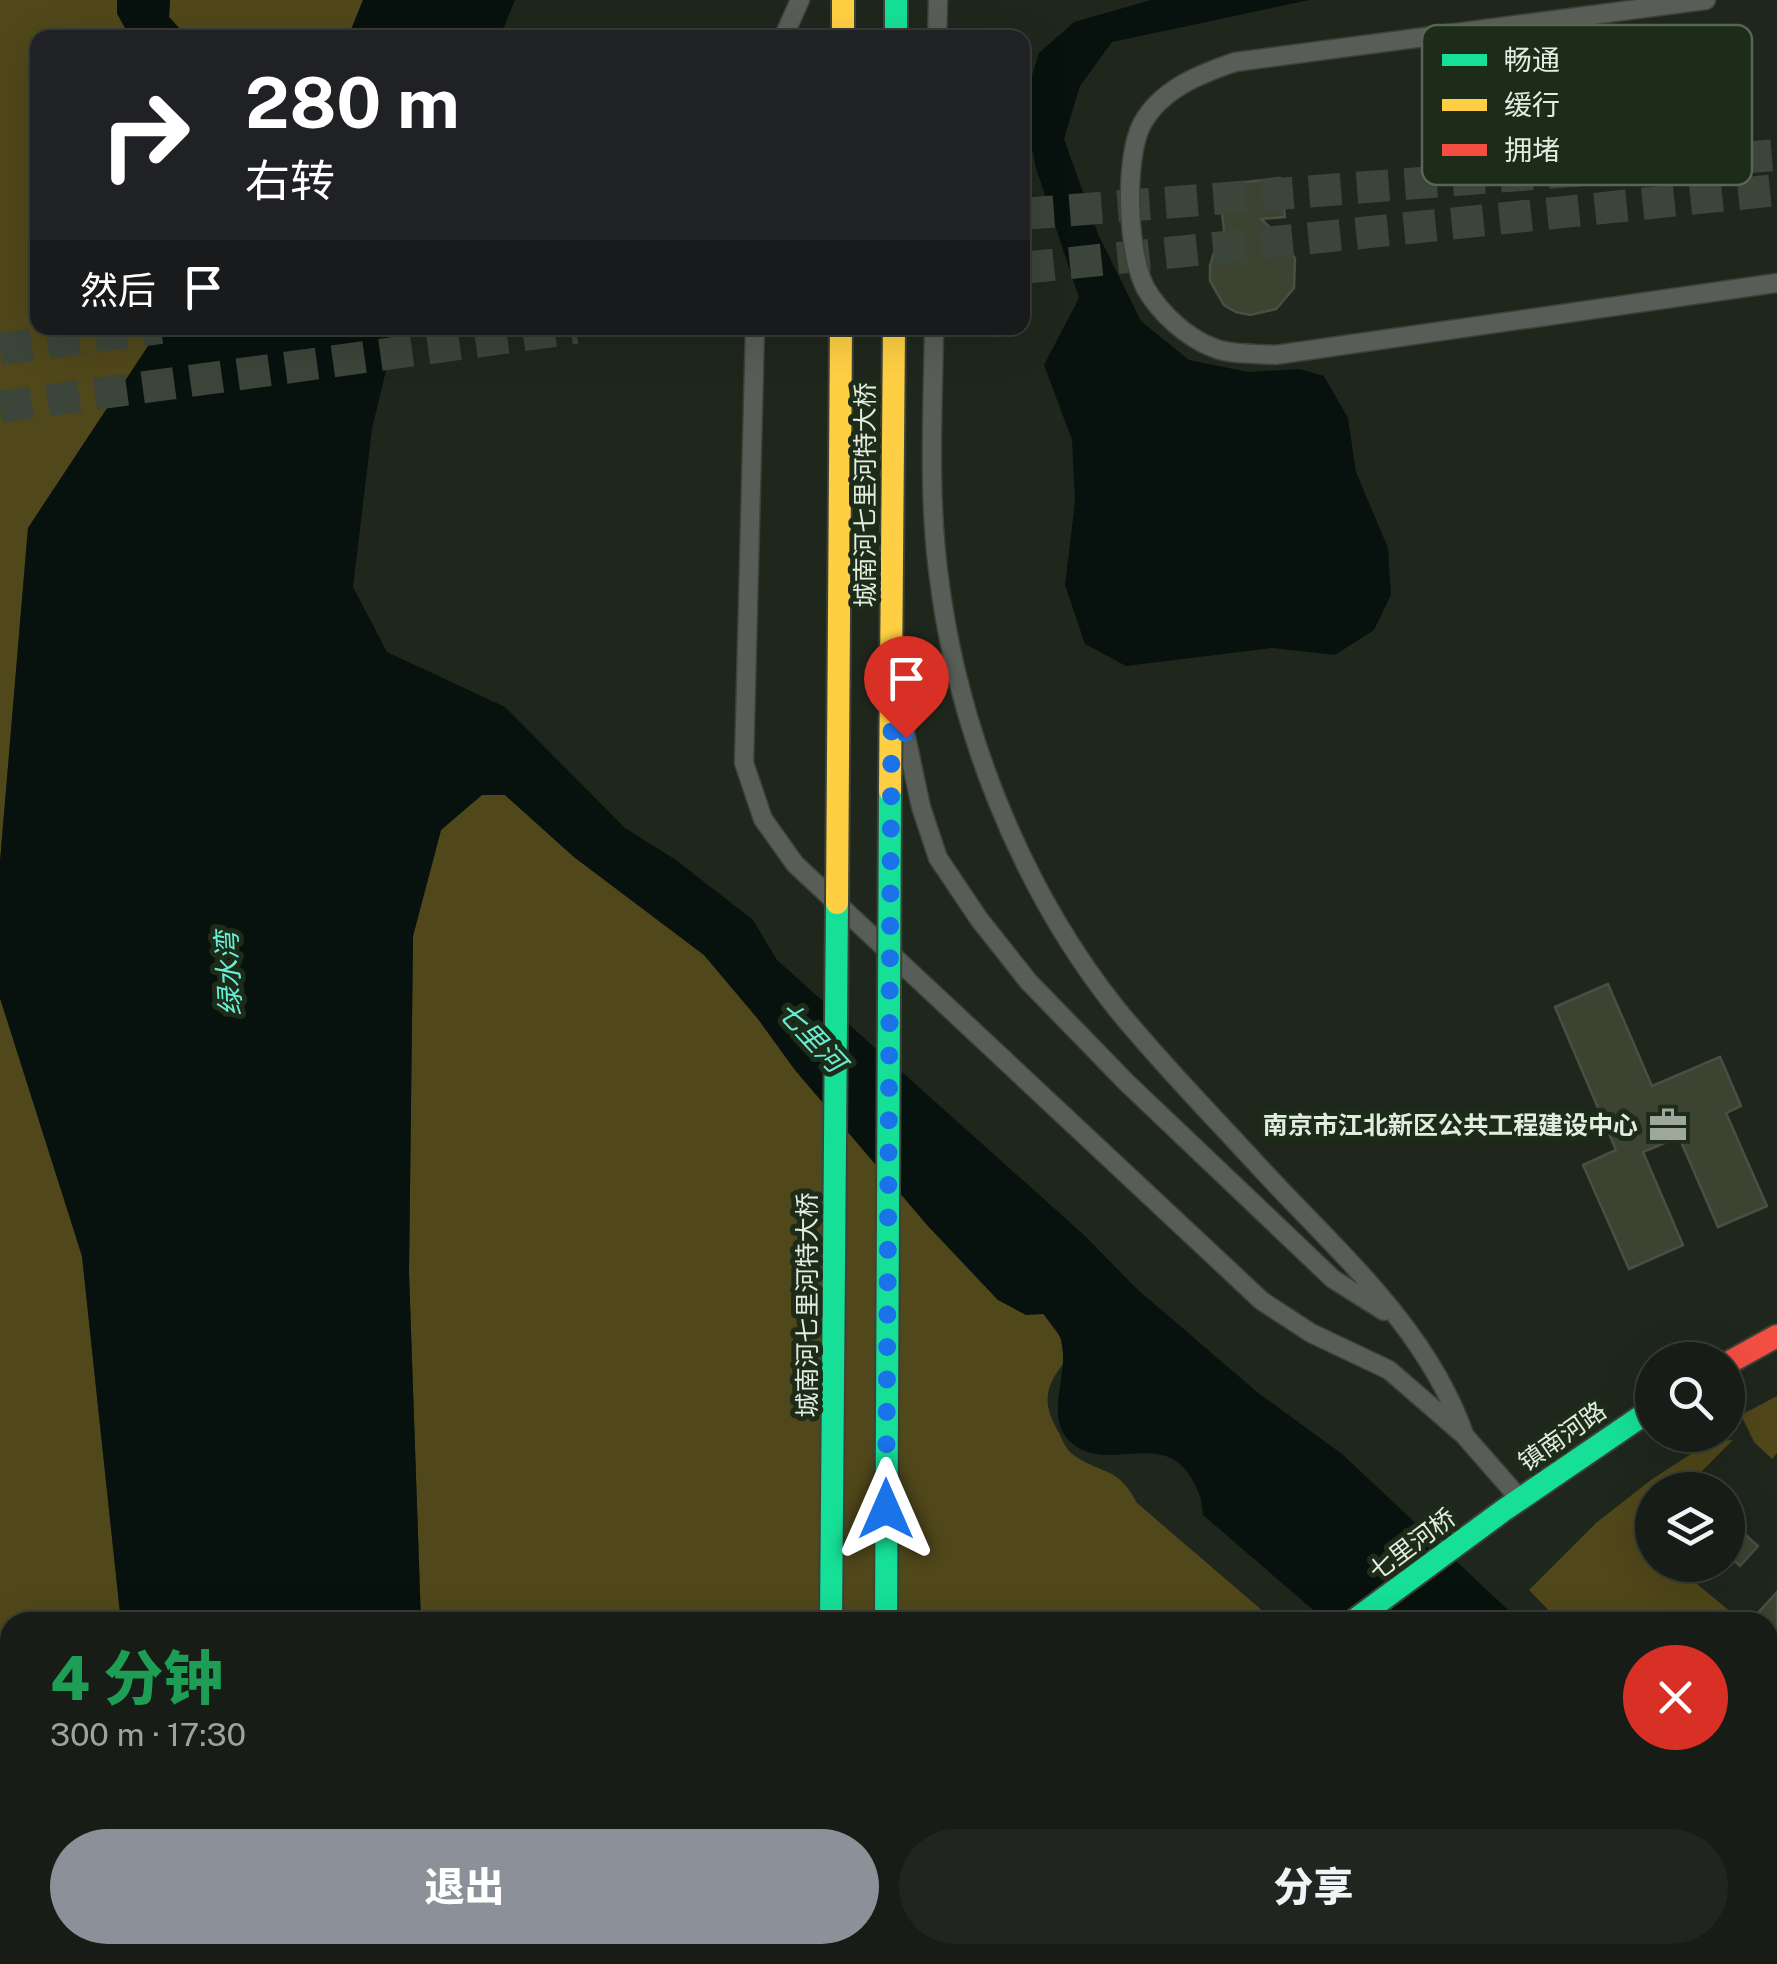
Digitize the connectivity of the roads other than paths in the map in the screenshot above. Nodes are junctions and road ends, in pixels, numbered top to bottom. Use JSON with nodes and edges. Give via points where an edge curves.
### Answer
{"nodes":[{"id":1,"x":800,"y":0,"type":"edge"},
{"id":2,"x":843,"y":0,"type":"edge"},
{"id":3,"x":896,"y":0,"type":"edge"},
{"id":4,"x":938,"y":0,"type":"edge"},
{"id":5,"x":1706,"y":0,"type":"edge"},
{"id":6,"x":1516,"y":25,"type":"edge"},
{"id":7,"x":787,"y":30,"type":"edge"},
{"id":8,"x":843,"y":30,"type":"edge"},
{"id":9,"x":896,"y":30,"type":"edge"},
{"id":10,"x":938,"y":30,"type":"edge"},
{"id":11,"x":1422,"y":37,"type":"edge"},
{"id":12,"x":1777,"y":284,"type":"edge"},
{"id":13,"x":755,"y":335,"type":"edge"},
{"id":14,"x":841,"y":335,"type":"edge"},
{"id":15,"x":894,"y":335,"type":"edge"},
{"id":16,"x":934,"y":335,"type":"edge"},
{"id":17,"x":892,"y":668,"type":"junction"},
{"id":18,"x":1402,"y":1322,"type":"junction"},
{"id":19,"x":1777,"y":1336,"type":"edge"},
{"id":20,"x":1745,"y":1354,"type":"edge"},
{"id":21,"x":1635,"y":1420,"type":"edge"},
{"id":22,"x":1464,"y":1435,"type":"junction"},
{"id":23,"x":1512,"y":1505,"type":"junction"},
{"id":24,"x":831,"y":1612,"type":"edge"},
{"id":25,"x":886,"y":1612,"type":"edge"},
{"id":26,"x":1366,"y":1612,"type":"edge"}],
"edges":[{"from":1,"to":7,"type":"street"},
{"from":2,"to":8,"type":"main road"},
{"from":3,"to":9,"type":"main road"},
{"from":4,"to":10,"type":"street"},
{"from":5,"to":6,"type":"street"},
{"from":11,"to":12,"type":"street","via":[[1235,62],[1194,76],[1159,102],[1141,126],[1131,169],[1133,239],[1144,286],[1170,321],[1215,349],[1275,355]]},
{"from":13,"to":22,"type":"street","via":[[744,762],[763,819],[796,864],[1262,1301],[1388,1370]]},
{"from":14,"to":24,"type":"main road","name":"城南河七里河特大桥","bridge":true},
{"from":15,"to":17,"type":"main road","name":"城南河七里河特大桥","bridge":true},
{"from":16,"to":18,"type":"street","via":[[938,570],[954,663],[1024,858],[1115,1006]]},
{"from":17,"to":18,"type":"street","bridge":true,"via":[[938,858],[979,919],[1028,981],[1126,1082],[1334,1279]]},
{"from":17,"to":25,"type":"main road","name":"城南河七里河特大桥","bridge":true},
{"from":18,"to":22,"type":"street","via":[[1452,1399]]},
{"from":19,"to":20,"type":"main road"},
{"from":21,"to":23,"type":"main road","name":"镇南河路"},
{"from":22,"to":23,"type":"street"},
{"from":23,"to":26,"type":"main road","name":"七里河桥"}]}
